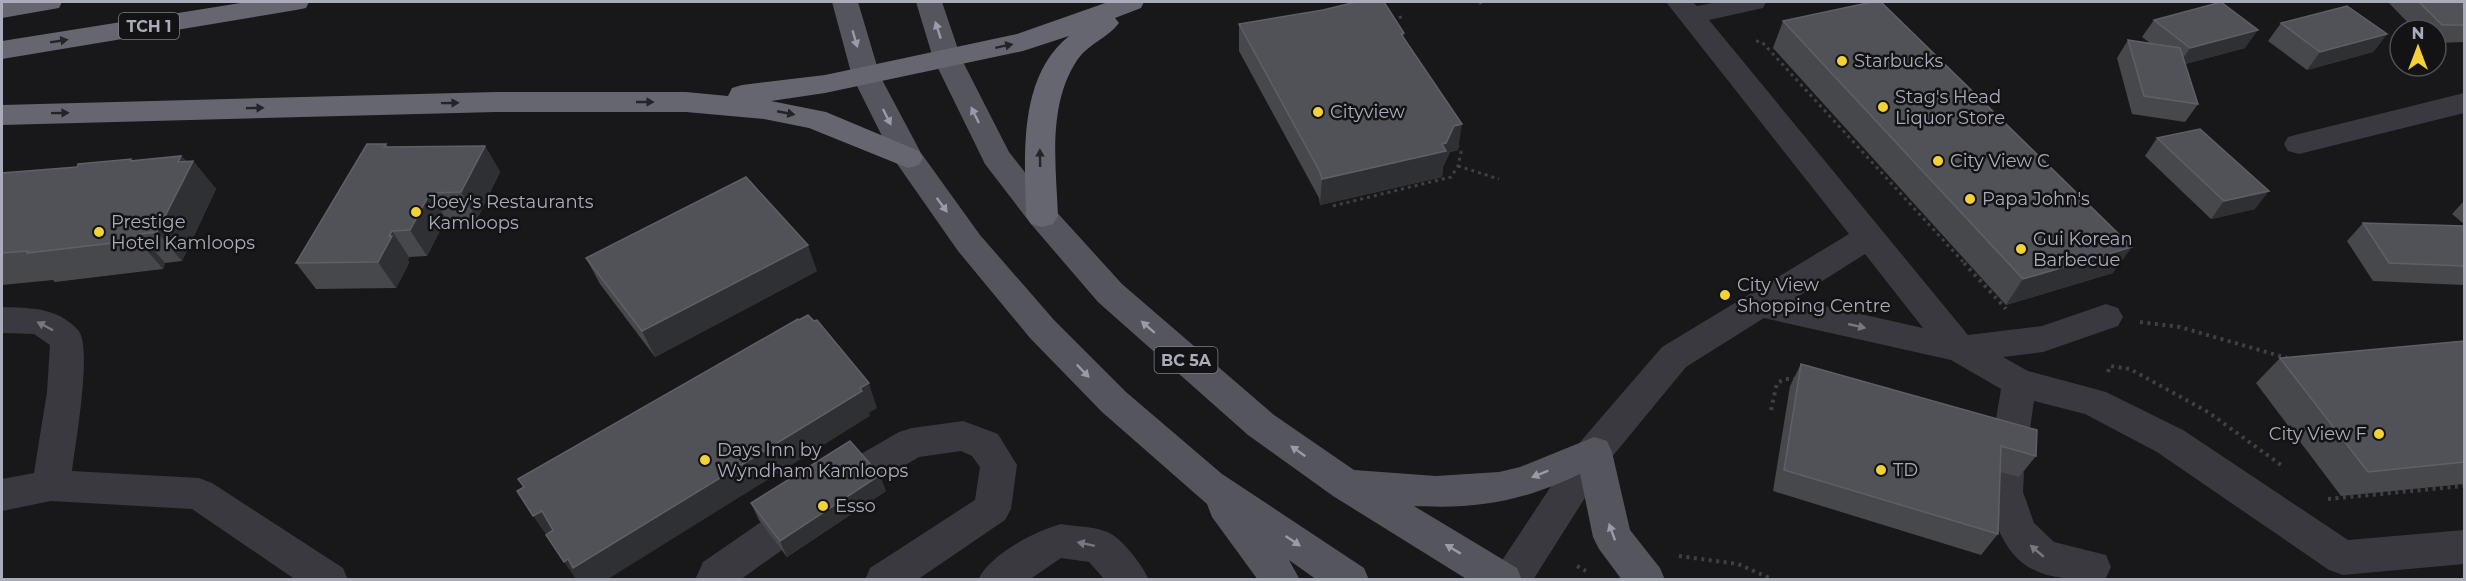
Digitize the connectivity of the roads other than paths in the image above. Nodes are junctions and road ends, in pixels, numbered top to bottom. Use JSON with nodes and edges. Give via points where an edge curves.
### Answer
{"nodes":[{"id":1,"x":49,"y":2,"type":"edge"},
{"id":2,"x":296,"y":2,"type":"edge"},
{"id":3,"x":845,"y":2,"type":"edge"},
{"id":4,"x":929,"y":2,"type":"edge"},
{"id":5,"x":1132,"y":2,"type":"edge"},
{"id":6,"x":1753,"y":2,"type":"edge"},
{"id":7,"x":1685,"y":9,"type":"edge"},
{"id":8,"x":2,"y":10,"type":"edge"},
{"id":9,"x":2,"y":50,"type":"edge"},
{"id":10,"x":947,"y":58,"type":"junction"},
{"id":11,"x":866,"y":76,"type":"junction"},
{"id":12,"x":686,"y":102,"type":"junction"},
{"id":13,"x":2464,"y":103,"type":"edge"},
{"id":14,"x":2,"y":115,"type":"edge"},
{"id":15,"x":2299,"y":144,"type":"dead end"},
{"id":16,"x":908,"y":158,"type":"junction"},
{"id":17,"x":1042,"y":216,"type":"junction"},
{"id":18,"x":1870,"y":236,"type":"junction"},
{"id":19,"x":1759,"y":304,"type":"junction"},
{"id":20,"x":2106,"y":317,"type":"road end"},
{"id":21,"x":2,"y":320,"type":"edge"},
{"id":22,"x":1960,"y":349,"type":"junction"},
{"id":23,"x":2019,"y":383,"type":"junction"},
{"id":24,"x":1594,"y":452,"type":"junction"},
{"id":25,"x":51,"y":485,"type":"junction"},
{"id":26,"x":1209,"y":485,"type":"junction"},
{"id":27,"x":1346,"y":485,"type":"junction"},
{"id":28,"x":2,"y":495,"type":"edge"},
{"id":29,"x":2464,"y":547,"type":"edge"},
{"id":30,"x":2092,"y":567,"type":"dead end"},
{"id":31,"x":1659,"y":569,"type":"edge"},
{"id":32,"x":329,"y":579,"type":"edge"},
{"id":33,"x":714,"y":579,"type":"edge"},
{"id":34,"x":884,"y":579,"type":"edge"},
{"id":35,"x":997,"y":579,"type":"edge"},
{"id":36,"x":1130,"y":579,"type":"edge"},
{"id":37,"x":1281,"y":579,"type":"edge"},
{"id":38,"x":1350,"y":579,"type":"edge"},
{"id":39,"x":1503,"y":579,"type":"edge"},
{"id":40,"x":1511,"y":579,"type":"edge"}],
"edges":[{"from":1,"to":8,"type":"highway"},
{"from":9,"to":2,"type":"highway","number":"TCH 1","one_way":true},
{"from":3,"to":11,"type":"main road","one_way":true},
{"from":10,"to":4,"type":"main road","number":"BC 5A","one_way":true},
{"from":10,"to":5,"type":"highway","one_way":true,"via":[[1023,42]]},
{"from":17,"to":5,"type":"highway","one_way":true,"via":[[1040,126],[1050,87],[1066,54]]},
{"from":6,"to":7,"type":"street"},
{"from":7,"to":18,"type":"street"},
{"from":10,"to":11,"type":"highway"},
{"from":17,"to":10,"type":"main road","number":"BC 5A","one_way":true,"via":[[996,157]]},
{"from":11,"to":12,"type":"highway"},
{"from":11,"to":16,"type":"main road","one_way":true},
{"from":14,"to":12,"type":"highway","one_way":true,"via":[[496,102]]},
{"from":12,"to":16,"type":"highway","one_way":true,"via":[[764,109],[816,119]]},
{"from":13,"to":15,"type":"street"},
{"from":16,"to":26,"type":"main road","one_way":true,"via":[[969,243],[1042,329],[1114,402]]},
{"from":27,"to":17,"type":"main road","number":"BC 5A","one_way":true,"via":[[1261,425],[1110,293]]},
{"from":18,"to":19,"type":"street"},
{"from":18,"to":22,"type":"street"},
{"from":19,"to":22,"type":"street","one_way":true},
{"from":19,"to":24,"type":"street","via":[[1674,357]]},
{"from":20,"to":22,"type":"street","via":[[2043,339]]},
{"from":25,"to":21,"type":"street","one_way":true,"via":[[65,392],[67,340],[41,321]]},
{"from":22,"to":23,"type":"street"},
{"from":23,"to":29,"type":"street","via":[[2094,402],[2170,441],[2343,558]]},
{"from":30,"to":23,"type":"street","one_way":true,"via":[[2043,558],[2018,533],[2004,492]]},
{"from":24,"to":27,"type":"main road","one_way":true,"via":[[1515,484],[1470,490],[1407,491]]},
{"from":31,"to":24,"type":"main road","one_way":true,"via":[[1612,537]]},
{"from":24,"to":40,"type":"street"},
{"from":25,"to":28,"type":"street"},
{"from":25,"to":32,"type":"street","via":[[199,494]]},
{"from":26,"to":37,"type":"main road"},
{"from":26,"to":38,"type":"main road","one_way":true},
{"from":39,"to":27,"type":"main road","number":"BC 5A","one_way":true},
{"from":33,"to":34,"type":"street","via":[[771,534],[912,443],[963,436],[986,445],[999,465],[992,508]]},
{"from":36,"to":35,"type":"street","one_way":true,"via":[[1100,547],[1061,541],[1050,544]]}]}
